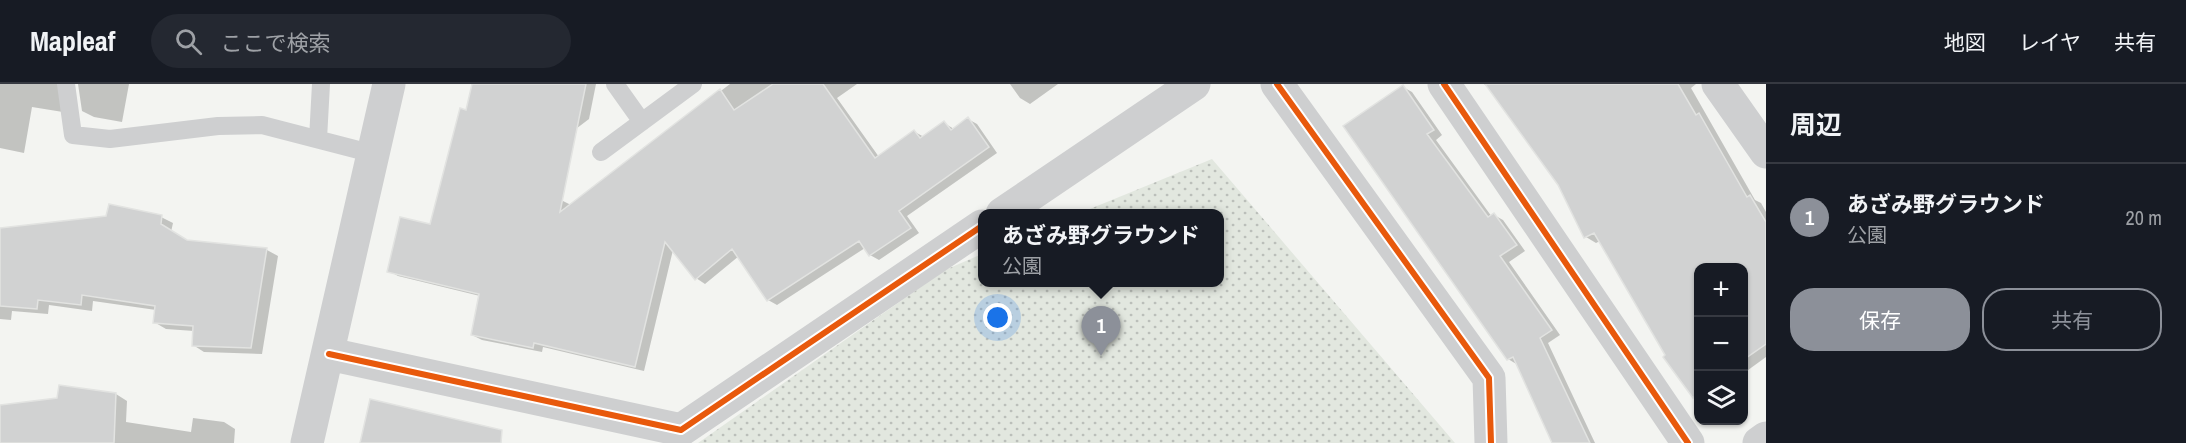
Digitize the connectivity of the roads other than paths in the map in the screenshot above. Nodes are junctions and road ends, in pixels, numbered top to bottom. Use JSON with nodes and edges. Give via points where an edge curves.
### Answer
{"nodes":[{"id":1,"x":66,"y":84,"type":"edge"},
{"id":2,"x":321,"y":84,"type":"edge"},
{"id":3,"x":389,"y":84,"type":"edge"},
{"id":4,"x":615,"y":84,"type":"edge"},
{"id":5,"x":693,"y":84,"type":"edge"},
{"id":6,"x":1194,"y":84,"type":"edge"},
{"id":7,"x":1277,"y":84,"type":"edge"},
{"id":8,"x":1444,"y":84,"type":"edge"},
{"id":9,"x":1718,"y":84,"type":"edge"},
{"id":10,"x":642,"y":122,"type":"junction"},
{"id":11,"x":318,"y":139,"type":"junction"},
{"id":12,"x":601,"y":152,"type":"dead end"},
{"id":13,"x":1766,"y":152,"type":"edge"},
{"id":14,"x":374,"y":154,"type":"junction"},
{"id":15,"x":1008,"y":209,"type":"edge"},
{"id":16,"x":978,"y":229,"type":"edge"},
{"id":17,"x":329,"y":354,"type":"junction"},
{"id":18,"x":679,"y":436,"type":"edge"},
{"id":19,"x":1766,"y":438,"type":"edge"},
{"id":20,"x":307,"y":443,"type":"edge"},
{"id":21,"x":1491,"y":443,"type":"edge"},
{"id":22,"x":1688,"y":443,"type":"edge"},
{"id":23,"x":1759,"y":443,"type":"edge"}],
"edges":[{"from":1,"to":11,"type":"lane","via":[[73,135],[110,139],[261,125]]},
{"from":2,"to":11,"type":"lane"},
{"from":3,"to":14,"type":"street"},
{"from":4,"to":10,"type":"lane"},
{"from":5,"to":10,"type":"lane"},
{"from":6,"to":15,"type":"street"},
{"from":7,"to":21,"type":"street","via":[[1488,378]]},
{"from":8,"to":22,"type":"street"},
{"from":9,"to":13,"type":"street"},
{"from":10,"to":12,"type":"lane"},
{"from":11,"to":14,"type":"lane"},
{"from":14,"to":17,"type":"street"},
{"from":16,"to":18,"type":"street"},
{"from":17,"to":18,"type":"street"},
{"from":17,"to":20,"type":"street"},
{"from":19,"to":23,"type":"street"}]}
